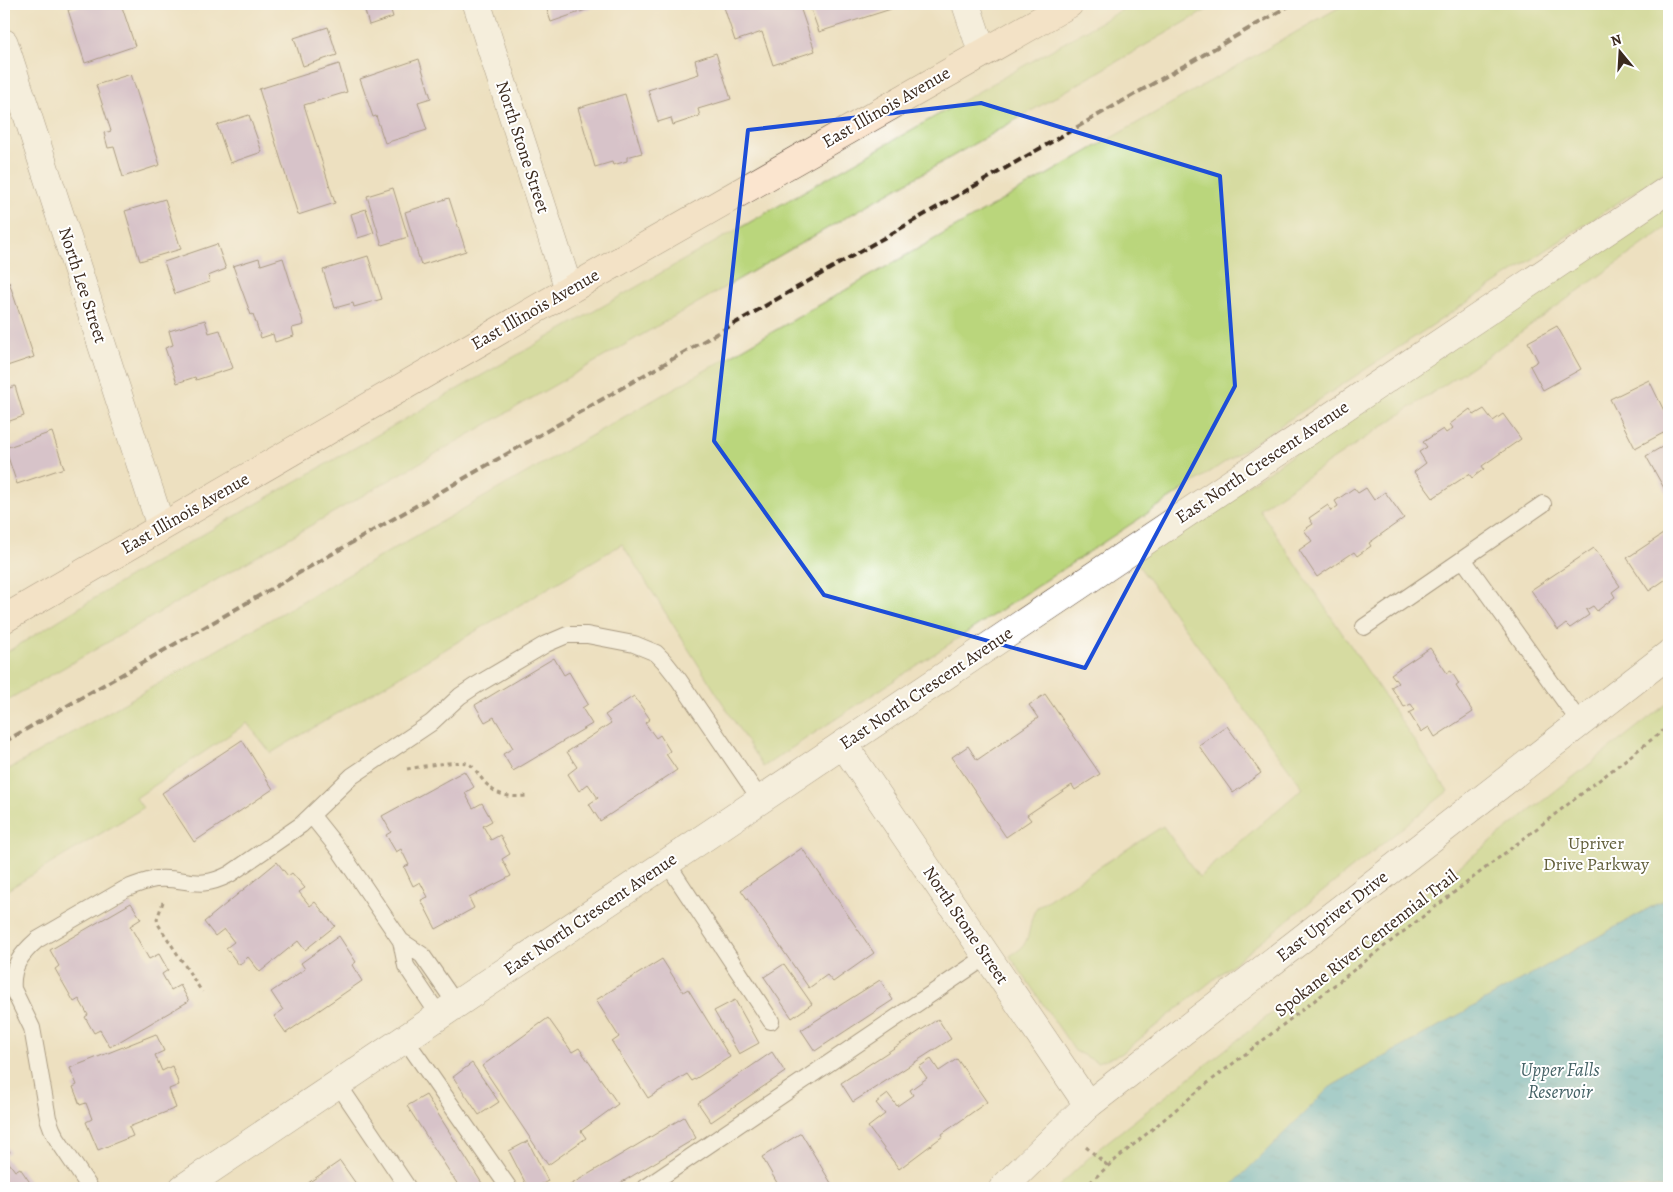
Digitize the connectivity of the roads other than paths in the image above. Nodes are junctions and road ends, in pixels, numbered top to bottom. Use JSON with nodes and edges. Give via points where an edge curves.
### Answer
{"nodes":[{"id":1,"x":477,"y":4,"type":"edge"},
{"id":2,"x":966,"y":4,"type":"edge"},
{"id":3,"x":1069,"y":4,"type":"edge"},
{"id":4,"x":4,"y":43,"type":"edge"},
{"id":5,"x":982,"y":52,"type":"junction"},
{"id":6,"x":1669,"y":188,"type":"edge"},
{"id":7,"x":569,"y":290,"type":"junction"},
{"id":8,"x":1543,"y":504,"type":"dead end"},
{"id":9,"x":162,"y":527,"type":"junction"},
{"id":10,"x":1463,"y":559,"type":"junction"},
{"id":11,"x":4,"y":619,"type":"edge"},
{"id":12,"x":1364,"y":627,"type":"dead end"},
{"id":13,"x":1669,"y":654,"type":"edge"},
{"id":14,"x":1581,"y":724,"type":"junction"},
{"id":15,"x":843,"y":744,"type":"junction"},
{"id":16,"x":760,"y":799,"type":"junction"},
{"id":17,"x":312,"y":816,"type":"junction"},
{"id":18,"x":666,"y":863,"type":"junction"},
{"id":19,"x":987,"y":956,"type":"junction"},
{"id":20,"x":448,"y":1010,"type":"junction"},
{"id":21,"x":771,"y":1021,"type":"dead end"},
{"id":22,"x":405,"y":1039,"type":"junction"},
{"id":23,"x":338,"y":1084,"type":"junction"},
{"id":24,"x":1088,"y":1105,"type":"junction"},
{"id":25,"x":90,"y":1188,"type":"edge"},
{"id":26,"x":184,"y":1188,"type":"edge"},
{"id":27,"x":408,"y":1188,"type":"edge"},
{"id":28,"x":509,"y":1188,"type":"edge"},
{"id":29,"x":645,"y":1188,"type":"edge"},
{"id":30,"x":1003,"y":1188,"type":"edge"}],
"edges":[{"from":1,"to":7,"type":"street","name":"North Stone Street"},
{"from":2,"to":5,"type":"street"},
{"from":3,"to":5,"type":"main road","name":"East Illinois Avenue"},
{"from":4,"to":9,"type":"street","name":"North Lee Street"},
{"from":5,"to":7,"type":"main road","name":"East Illinois Avenue"},
{"from":6,"to":15,"type":"street","name":"East North Crescent Avenue"},
{"from":7,"to":9,"type":"main road","name":"East Illinois Avenue"},
{"from":8,"to":10,"type":"lane"},
{"from":9,"to":11,"type":"main road","name":"East Illinois Avenue"},
{"from":10,"to":12,"type":"lane"},
{"from":10,"to":14,"type":"lane"},
{"from":13,"to":14,"type":"street","name":"East Upriver Drive"},
{"from":14,"to":24,"type":"street","name":"East Upriver Drive"},
{"from":15,"to":16,"type":"street","name":"East North Crescent Avenue"},
{"from":15,"to":19,"type":"street","name":"North Stone Street"},
{"from":16,"to":17,"type":"lane","via":[[664,661],[634,644],[578,634],[546,644],[460,696],[431,723],[352,776]]},
{"from":16,"to":18,"type":"street","name":"East North Crescent Avenue"},
{"from":17,"to":20,"type":"lane","via":[[340,851],[401,941],[406,966]]},
{"from":17,"to":25,"type":"lane","via":[[220,880],[200,884],[156,879],[141,883],[37,940],[22,954],[15,968],[13,990],[34,1036],[48,1118],[57,1139]]},
{"from":18,"to":20,"type":"street","name":"East North Crescent Avenue"},
{"from":18,"to":21,"type":"lane"},
{"from":19,"to":24,"type":"street","name":"North Stone Street"},
{"from":19,"to":29,"type":"lane"},
{"from":20,"to":22,"type":"street","name":"East North Crescent Avenue"},
{"from":22,"to":23,"type":"street","name":"East North Crescent Avenue"},
{"from":22,"to":28,"type":"lane"},
{"from":23,"to":26,"type":"street","name":"East North Crescent Avenue"},
{"from":23,"to":27,"type":"lane"},
{"from":24,"to":30,"type":"street","name":"East Upriver Drive"}]}
